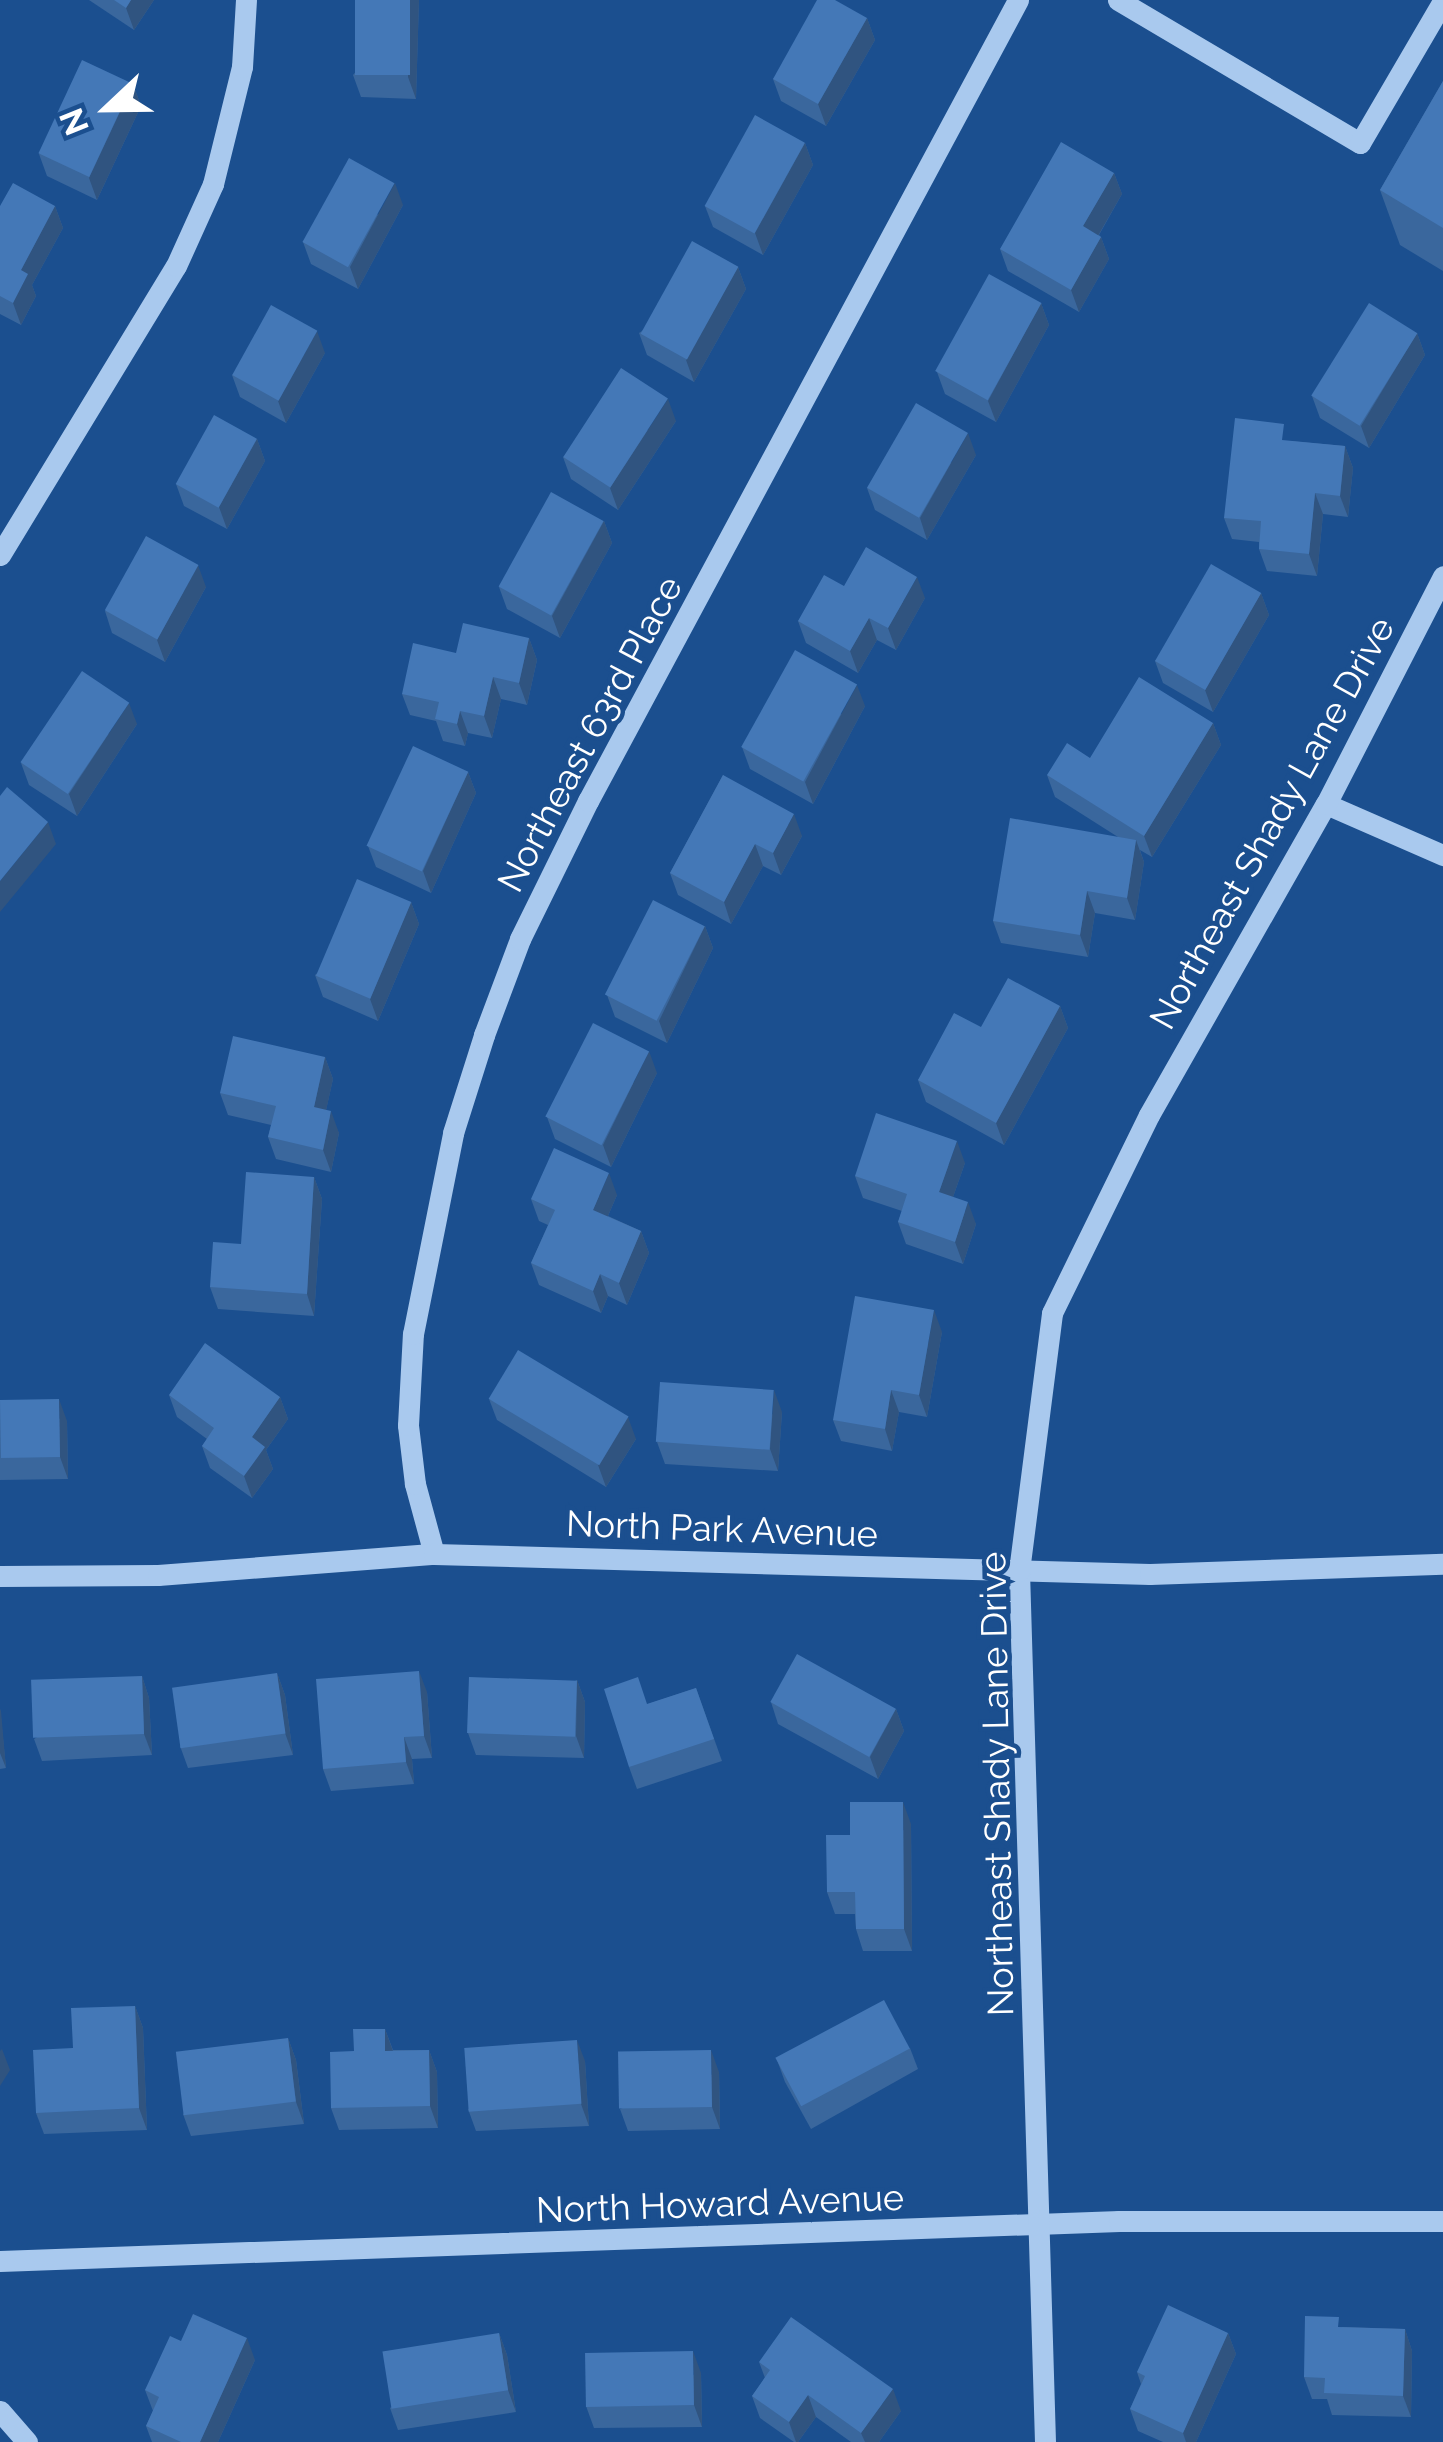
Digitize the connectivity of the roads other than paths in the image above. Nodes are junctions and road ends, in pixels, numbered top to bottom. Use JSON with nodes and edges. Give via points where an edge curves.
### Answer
{"nodes":[{"id":1,"x":246,"y":0,"type":"edge"},
{"id":2,"x":1018,"y":0,"type":"edge"},
{"id":3,"x":1118,"y":0,"type":"edge"},
{"id":4,"x":1443,"y":1,"type":"edge"},
{"id":5,"x":0,"y":555,"type":"edge"},
{"id":6,"x":1443,"y":576,"type":"edge"},
{"id":7,"x":1325,"y":804,"type":"junction"},
{"id":8,"x":1443,"y":855,"type":"edge"},
{"id":9,"x":434,"y":1554,"type":"junction"},
{"id":10,"x":1443,"y":1564,"type":"edge"},
{"id":11,"x":1019,"y":1571,"type":"junction"},
{"id":12,"x":0,"y":1576,"type":"edge"},
{"id":13,"x":1443,"y":2221,"type":"edge"},
{"id":14,"x":1042,"y":2226,"type":"junction"},
{"id":15,"x":0,"y":2261,"type":"edge"},
{"id":16,"x":0,"y":2411,"type":"edge"},
{"id":17,"x":27,"y":2442,"type":"edge"},
{"id":18,"x":1045,"y":2442,"type":"edge"}],
"edges":[{"from":1,"to":5,"type":"street","via":[[242,67],[213,184],[176,266]]},
{"from":2,"to":9,"type":"street","name":"Northeast 63rd Place","via":[[520,939],[448,1153],[413,1334],[408,1425]]},
{"from":3,"to":4,"type":"street","via":[[1360,143]]},
{"from":6,"to":7,"type":"street","name":"Northeast Shady Lane Drive"},
{"from":7,"to":8,"type":"street"},
{"from":7,"to":11,"type":"street","name":"Northeast Shady Lane Drive","via":[[1149,1115],[1052,1313]]},
{"from":9,"to":11,"type":"street","name":"North Park Avenue"},
{"from":9,"to":12,"type":"street","name":"North Park Avenue","via":[[158,1575]]},
{"from":10,"to":11,"type":"street","name":"North Park Avenue"},
{"from":11,"to":14,"type":"street","name":"Northeast Shady Lane Drive"},
{"from":13,"to":14,"type":"street","name":"North Howard Avenue"},
{"from":14,"to":15,"type":"street","name":"North Howard Avenue"},
{"from":14,"to":18,"type":"street","name":"Northeast Shady Lane Drive"},
{"from":16,"to":17,"type":"street"}]}
